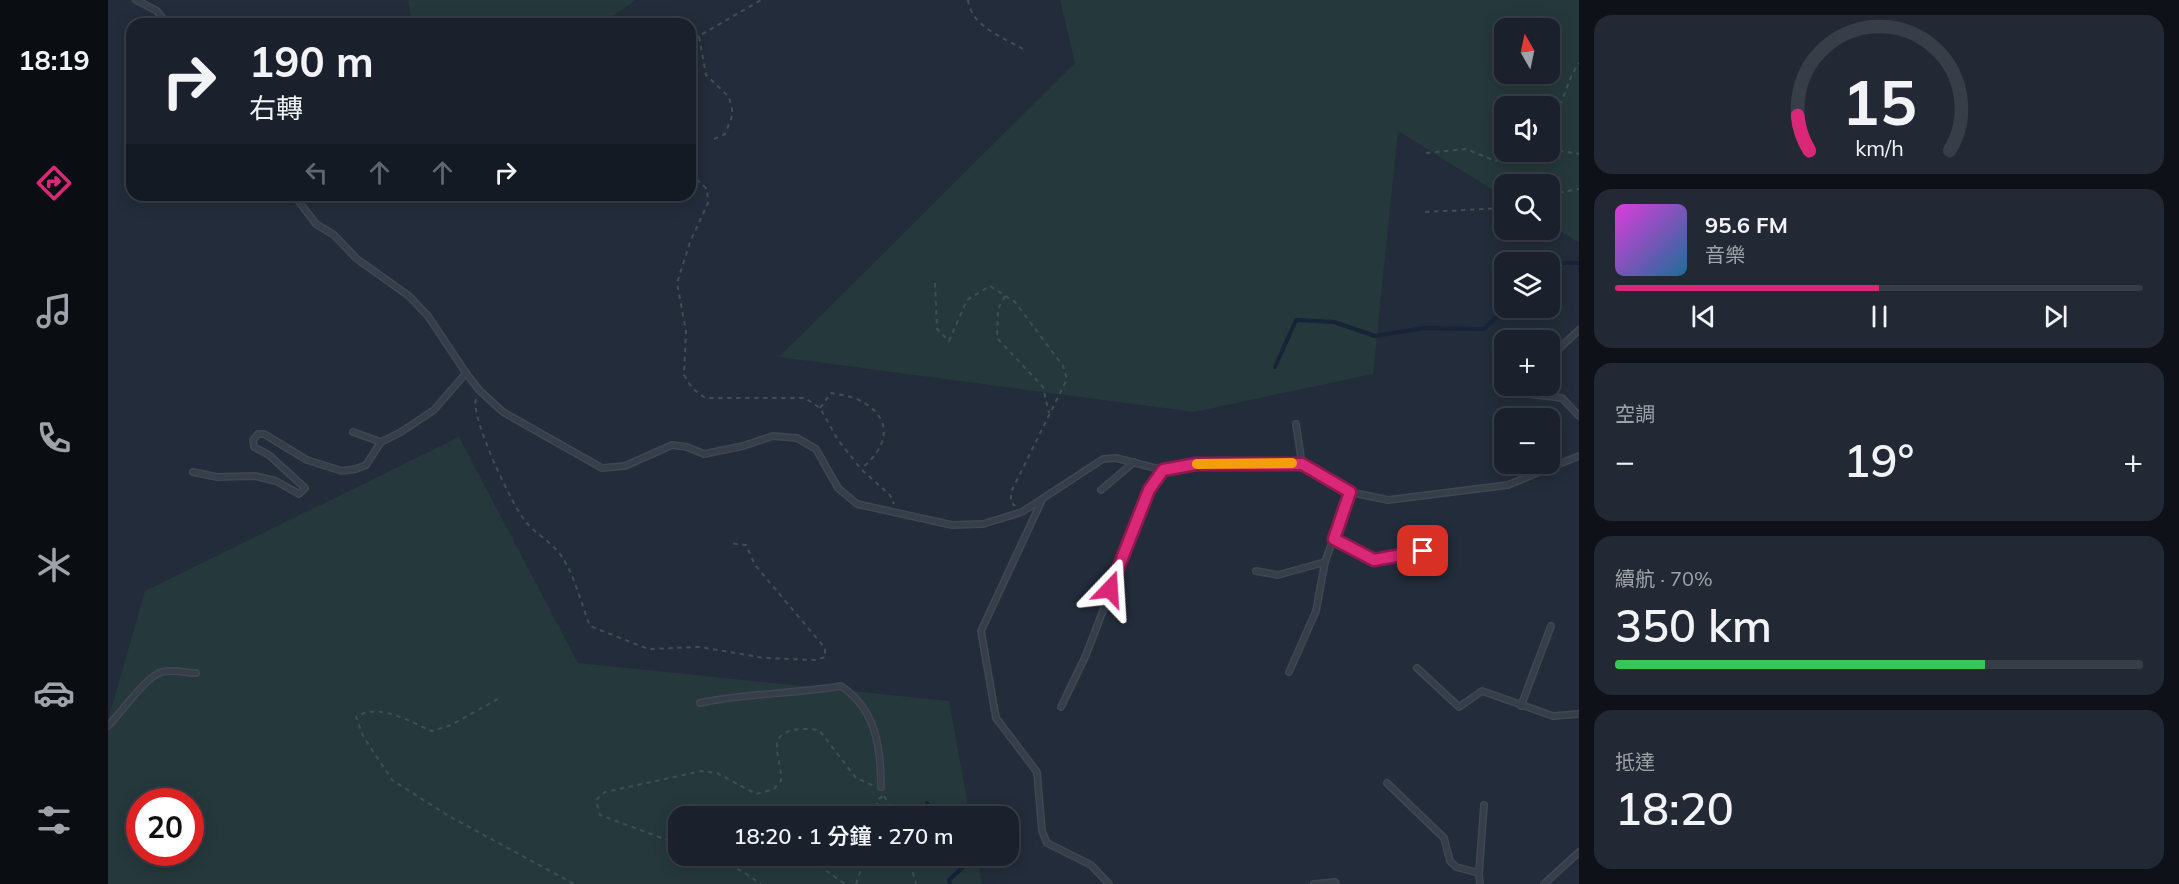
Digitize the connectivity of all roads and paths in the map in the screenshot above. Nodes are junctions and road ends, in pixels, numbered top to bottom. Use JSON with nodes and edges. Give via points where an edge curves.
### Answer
{"nodes":[{"id":1,"x":136,"y":0,"type":"edge"},
{"id":2,"x":761,"y":0,"type":"edge"},
{"id":3,"x":968,"y":0,"type":"edge"},
{"id":4,"x":162,"y":18,"type":"edge"},
{"id":5,"x":699,"y":36,"type":"junction"},
{"id":6,"x":696,"y":39,"type":"edge"},
{"id":7,"x":1023,"y":49,"type":"dead end"},
{"id":8,"x":1579,"y":63,"type":"edge"},
{"id":9,"x":1560,"y":107,"type":"edge"},
{"id":10,"x":714,"y":139,"type":"dead end"},
{"id":11,"x":1560,"y":150,"type":"edge"},
{"id":12,"x":1426,"y":153,"type":"dead end"},
{"id":13,"x":1579,"y":154,"type":"edge"},
{"id":14,"x":1494,"y":160,"type":"edge"},
{"id":15,"x":696,"y":179,"type":"edge"},
{"id":16,"x":1579,"y":189,"type":"edge"},
{"id":17,"x":1560,"y":192,"type":"edge"},
{"id":18,"x":299,"y":201,"type":"edge"},
{"id":19,"x":1494,"y":209,"type":"edge"},
{"id":20,"x":1425,"y":212,"type":"dead end"},
{"id":21,"x":935,"y":283,"type":"dead end"},
{"id":22,"x":1005,"y":296,"type":"junction"},
{"id":23,"x":1579,"y":330,"type":"edge"},
{"id":24,"x":1560,"y":348,"type":"edge"},
{"id":25,"x":466,"y":374,"type":"junction"},
{"id":26,"x":479,"y":390,"type":"junction"},
{"id":27,"x":1546,"y":396,"type":"edge"},
{"id":28,"x":820,"y":408,"type":"junction"},
{"id":29,"x":1050,"y":414,"type":"junction"},
{"id":30,"x":1579,"y":416,"type":"edge"},
{"id":31,"x":1296,"y":424,"type":"dead end"},
{"id":32,"x":353,"y":432,"type":"dead end"},
{"id":33,"x":381,"y":442,"type":"junction"},
{"id":34,"x":1579,"y":456,"type":"edge"},
{"id":35,"x":1134,"y":462,"type":"junction"},
{"id":36,"x":1302,"y":464,"type":"junction"},
{"id":37,"x":861,"y":469,"type":"junction"},
{"id":38,"x":1163,"y":470,"type":"junction"},
{"id":39,"x":193,"y":472,"type":"dead end"},
{"id":40,"x":1101,"y":490,"type":"dead end"},
{"id":41,"x":1350,"y":492,"type":"junction"},
{"id":42,"x":1043,"y":498,"type":"junction"},
{"id":43,"x":1022,"y":512,"type":"junction"},
{"id":44,"x":898,"y":513,"type":"junction"},
{"id":45,"x":1334,"y":539,"type":"junction"},
{"id":46,"x":729,"y":543,"type":"dead end"},
{"id":47,"x":1423,"y":551,"type":"dead end"},
{"id":48,"x":1325,"y":562,"type":"junction"},
{"id":49,"x":1256,"y":571,"type":"dead end"},
{"id":50,"x":1551,"y":626,"type":"dead end"},
{"id":51,"x":1417,"y":668,"type":"dead end"},
{"id":52,"x":1288,"y":672,"type":"dead end"},
{"id":53,"x":196,"y":673,"type":"dead end"},
{"id":54,"x":498,"y":699,"type":"dead end"},
{"id":55,"x":700,"y":703,"type":"dead end"},
{"id":56,"x":1521,"y":706,"type":"junction"},
{"id":57,"x":1061,"y":707,"type":"dead end"},
{"id":58,"x":1579,"y":714,"type":"edge"},
{"id":59,"x":108,"y":726,"type":"edge"},
{"id":60,"x":1387,"y":783,"type":"dead end"},
{"id":61,"x":881,"y":787,"type":"junction"},
{"id":62,"x":884,"y":796,"type":"junction"},
{"id":63,"x":1484,"y":805,"type":"dead end"},
{"id":64,"x":876,"y":806,"type":"edge"},
{"id":65,"x":890,"y":806,"type":"edge"},
{"id":66,"x":668,"y":840,"type":"edge"},
{"id":67,"x":1579,"y":852,"type":"edge"},
{"id":68,"x":730,"y":866,"type":"edge"},
{"id":69,"x":820,"y":866,"type":"edge"},
{"id":70,"x":862,"y":866,"type":"edge"},
{"id":71,"x":911,"y":866,"type":"edge"},
{"id":72,"x":1479,"y":873,"type":"junction"},
{"id":73,"x":574,"y":884,"type":"edge"},
{"id":74,"x":761,"y":884,"type":"edge"},
{"id":75,"x":845,"y":884,"type":"edge"},
{"id":76,"x":856,"y":884,"type":"edge"},
{"id":77,"x":916,"y":884,"type":"edge"},
{"id":78,"x":1109,"y":884,"type":"edge"},
{"id":79,"x":1314,"y":884,"type":"edge"},
{"id":80,"x":1336,"y":884,"type":"edge"},
{"id":81,"x":1480,"y":884,"type":"edge"},
{"id":82,"x":1544,"y":884,"type":"edge"}],
"edges":[{"from":1,"to":4,"type":"lane"},
{"from":2,"to":5,"type":"path"},
{"from":3,"to":7,"type":"path","via":[[969,13]]},
{"from":5,"to":6,"type":"path"},
{"from":5,"to":10,"type":"path","via":[[706,75],[729,97],[733,114],[725,135]]},
{"from":8,"to":9,"type":"path"},
{"from":11,"to":13,"type":"path"},
{"from":12,"to":14,"type":"path","via":[[1466,149]]},
{"from":15,"to":28,"type":"path","via":[[707,189],[708,203],[677,283],[686,331],[684,375],[705,398],[787,396],[805,398]]},
{"from":16,"to":17,"type":"path"},
{"from":18,"to":25,"type":"lane","via":[[316,224],[428,316]]},
{"from":19,"to":20,"type":"path"},
{"from":21,"to":22,"type":"path","via":[[938,329],[949,340],[967,300],[990,286]]},
{"from":22,"to":29,"type":"path","via":[[998,309],[997,338],[1043,387]]},
{"from":22,"to":29,"type":"path","via":[[1015,302],[1063,366],[1067,379]]},
{"from":23,"to":24,"type":"lane"},
{"from":25,"to":26,"type":"lane"},
{"from":25,"to":33,"type":"lane","via":[[434,410]]},
{"from":26,"to":44,"type":"lane","via":[[526,427],[602,468],[626,466],[672,445],[704,454],[773,436],[797,438],[816,449],[838,488],[857,504]]},
{"from":26,"to":46,"type":"path","via":[[474,405],[507,488],[524,520],[562,557],[590,626],[648,649],[700,647],[764,658],[825,657],[825,648],[755,565],[746,545]]},
{"from":27,"to":30,"type":"lane","via":[[1562,398]]},
{"from":28,"to":37,"type":"path"},
{"from":28,"to":37,"type":"path","via":[[831,393],[859,400],[884,424],[885,440],[874,458]]},
{"from":29,"to":43,"type":"path","via":[[1011,492],[1011,502]]},
{"from":31,"to":36,"type":"lane"},
{"from":32,"to":33,"type":"lane"},
{"from":33,"to":39,"type":"lane","via":[[366,465],[342,471],[307,460],[258,434],[253,440],[254,447],[269,455],[305,488],[299,495],[276,481],[255,476],[217,477]]},
{"from":34,"to":41,"type":"lane","via":[[1508,485],[1388,500]]},
{"from":35,"to":38,"type":"lane"},
{"from":35,"to":40,"type":"lane"},
{"from":35,"to":42,"type":"lane","via":[[1103,459]]},
{"from":36,"to":38,"type":"lane","via":[[1196,464]]},
{"from":36,"to":41,"type":"lane"},
{"from":37,"to":44,"type":"path","via":[[890,495]]},
{"from":38,"to":57,"type":"lane","via":[[1149,490],[1086,655]]},
{"from":41,"to":45,"type":"lane"},
{"from":42,"to":43,"type":"lane"},
{"from":42,"to":78,"type":"lane","via":[[981,631],[996,718],[1037,772],[1042,831],[1047,843],[1090,865]]},
{"from":43,"to":44,"type":"lane","via":[[983,524],[952,525]]},
{"from":45,"to":47,"type":"lane","via":[[1374,560]]},
{"from":45,"to":48,"type":"lane"},
{"from":48,"to":49,"type":"lane","via":[[1278,575]]},
{"from":48,"to":52,"type":"lane","via":[[1316,611]]},
{"from":50,"to":56,"type":"lane"},
{"from":51,"to":56,"type":"lane","via":[[1459,707],[1482,691]]},
{"from":53,"to":59,"type":"lane","via":[[163,671],[149,678]]},
{"from":54,"to":73,"type":"path","via":[[432,731],[389,713],[366,711],[357,717],[363,736],[392,780],[447,815]]},
{"from":55,"to":61,"type":"lane","via":[[841,686],[864,706],[876,735]]},
{"from":56,"to":58,"type":"lane","via":[[1553,716]]},
{"from":60,"to":72,"type":"lane","via":[[1444,838],[1450,861],[1456,867]]},
{"from":61,"to":62,"type":"path"},
{"from":61,"to":66,"type":"path","via":[[856,778],[819,730],[803,727],[782,735],[777,743],[782,781],[774,789],[756,794],[717,773],[702,771],[605,792],[596,800],[600,815]]},
{"from":62,"to":64,"type":"path"},
{"from":62,"to":65,"type":"path"},
{"from":63,"to":72,"type":"lane"},
{"from":67,"to":82,"type":"lane"},
{"from":68,"to":74,"type":"path"},
{"from":69,"to":75,"type":"path"},
{"from":70,"to":76,"type":"path"},
{"from":71,"to":77,"type":"path"},
{"from":72,"to":81,"type":"lane"},
{"from":79,"to":80,"type":"lane"}]}
